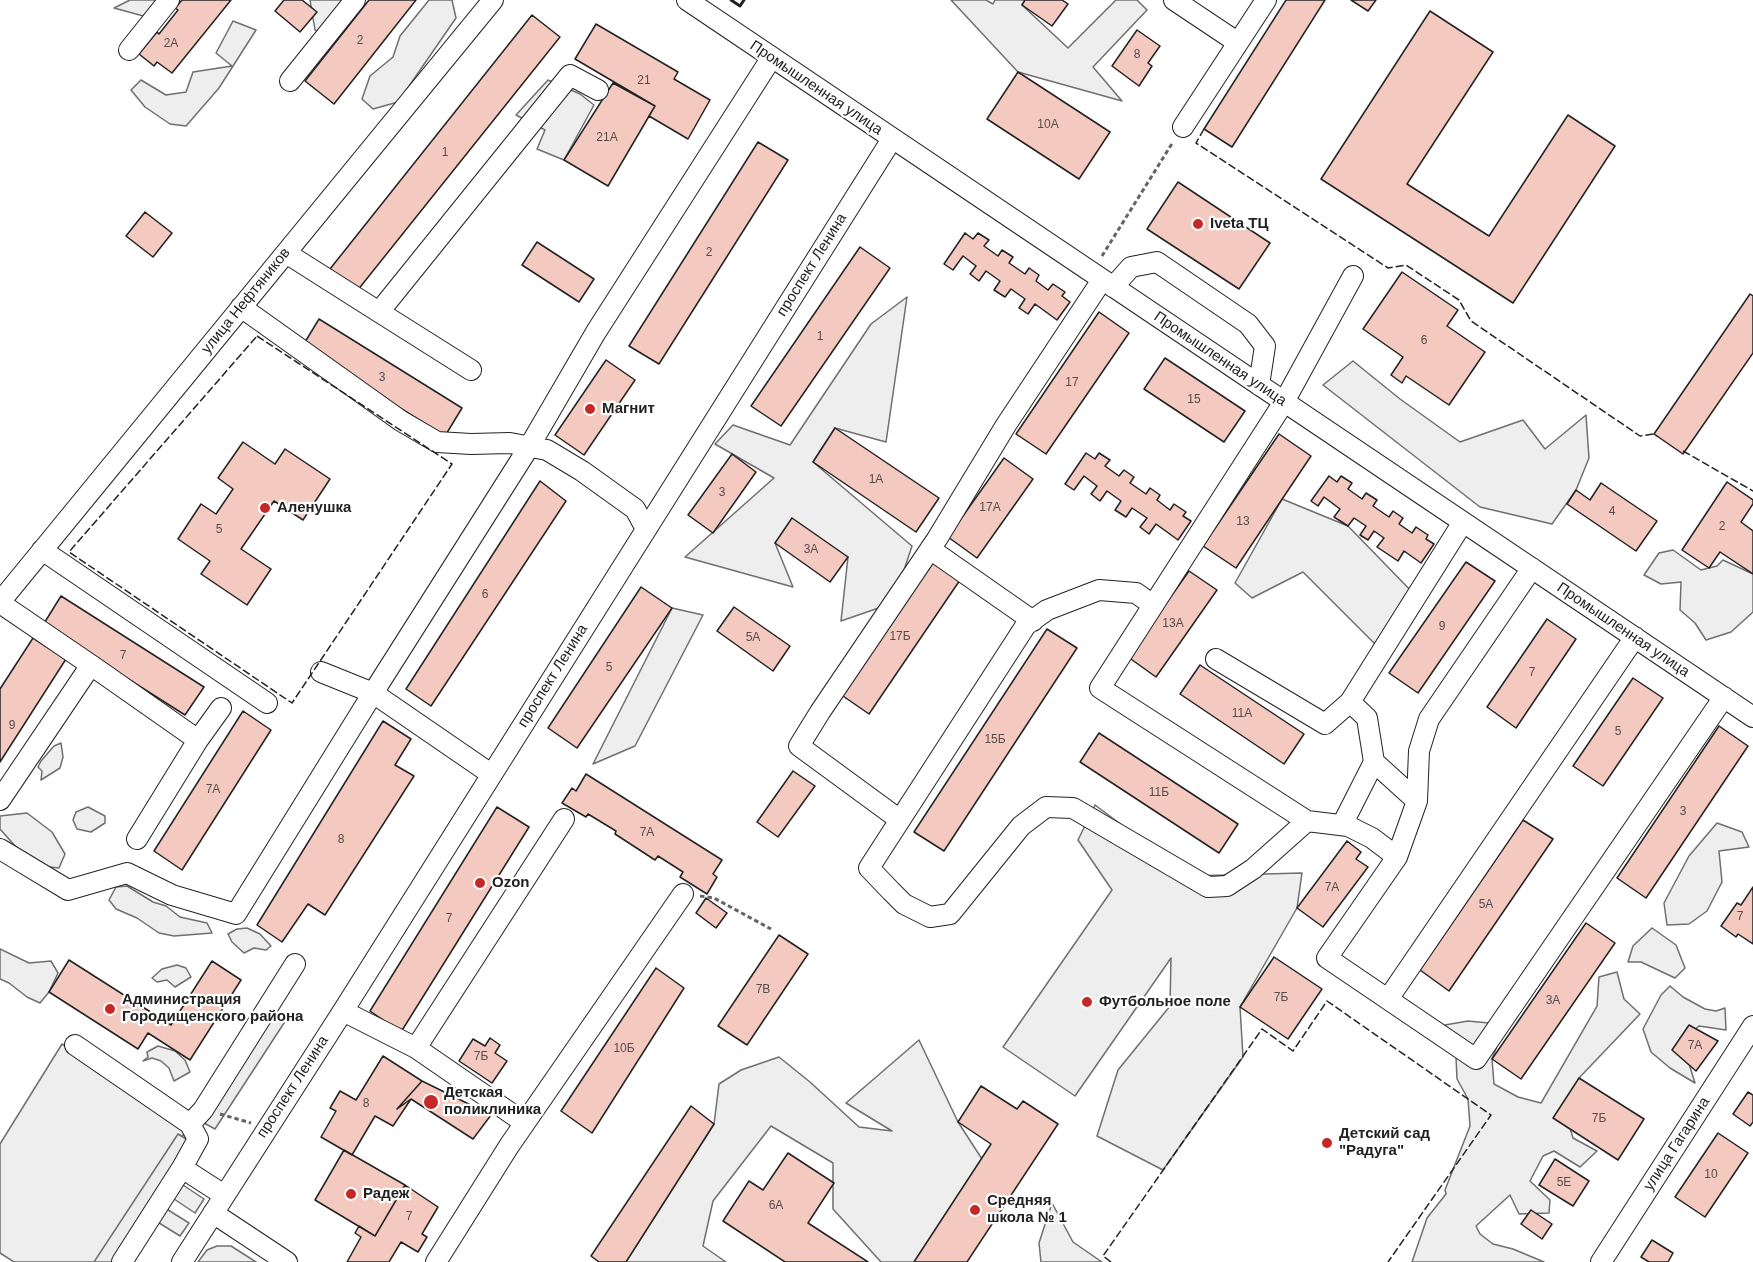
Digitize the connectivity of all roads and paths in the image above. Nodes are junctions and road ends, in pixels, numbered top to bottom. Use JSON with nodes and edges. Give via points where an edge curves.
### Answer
{"nodes":[{"id":1,"x":169,"y":0,"type":"edge"},
{"id":2,"x":355,"y":0,"type":"edge"},
{"id":3,"x":493,"y":0,"type":"edge"},
{"id":4,"x":687,"y":0,"type":"edge"},
{"id":5,"x":1174,"y":0,"type":"edge"},
{"id":6,"x":1266,"y":0,"type":"edge"},
{"id":7,"x":1237,"y":42,"type":"junction"},
{"id":8,"x":129,"y":50,"type":"dead end"},
{"id":9,"x":772,"y":57,"type":"junction"},
{"id":10,"x":290,"y":81,"type":"dead end"},
{"id":11,"x":598,"y":90,"type":"dead end"},
{"id":12,"x":1182,"y":127,"type":"joint"},
{"id":13,"x":892,"y":139,"type":"junction"},
{"id":14,"x":286,"y":253,"type":"junction"},
{"id":15,"x":1353,"y":276,"type":"dead end"},
{"id":16,"x":1102,"y":280,"type":"junction"},
{"id":17,"x":241,"y":307,"type":"junction"},
{"id":18,"x":379,"y":312,"type":"junction"},
{"id":19,"x":471,"y":370,"type":"dead end"},
{"id":20,"x":1259,"y":385,"type":"junction"},
{"id":21,"x":1284,"y":402,"type":"junction"},
{"id":22,"x":529,"y":447,"type":"junction"},
{"id":23,"x":1463,"y":522,"type":"junction"},
{"id":24,"x":645,"y":529,"type":"junction"},
{"id":25,"x":930,"y":549,"type":"junction"},
{"id":26,"x":42,"y":550,"type":"junction"},
{"id":27,"x":1532,"y":568,"type":"junction"},
{"id":28,"x":0,"y":603,"type":"edge"},
{"id":29,"x":1153,"y":605,"type":"junction"},
{"id":30,"x":1033,"y":621,"type":"junction"},
{"id":31,"x":1635,"y":638,"type":"junction"},
{"id":32,"x":1216,"y":659,"type":"dead end"},
{"id":33,"x":91,"y":665,"type":"junction"},
{"id":34,"x":321,"y":672,"type":"dead end"},
{"id":35,"x":373,"y":693,"type":"junction"},
{"id":36,"x":1724,"y":697,"type":"junction"},
{"id":37,"x":1350,"y":702,"type":"junction"},
{"id":38,"x":267,"y":703,"type":"dead end"},
{"id":39,"x":220,"y":708,"type":"dead end"},
{"id":40,"x":1753,"y":717,"type":"edge"},
{"id":41,"x":198,"y":740,"type":"junction"},
{"id":42,"x":1374,"y":762,"type":"junction"},
{"id":43,"x":491,"y":774,"type":"junction"},
{"id":44,"x":0,"y":800,"type":"edge"},
{"id":45,"x":1417,"y":801,"type":"junction"},
{"id":46,"x":564,"y":819,"type":"dead end"},
{"id":47,"x":900,"y":820,"type":"junction"},
{"id":48,"x":1307,"y":821,"type":"junction"},
{"id":49,"x":1341,"y":825,"type":"junction"},
{"id":50,"x":137,"y":839,"type":"dead end"},
{"id":51,"x":0,"y":849,"type":"edge"},
{"id":52,"x":1396,"y":856,"type":"junction"},
{"id":53,"x":683,"y":894,"type":"joint"},
{"id":54,"x":771,"y":929,"type":"dead end"},
{"id":55,"x":295,"y":964,"type":"dead end"},
{"id":56,"x":1388,"y":999,"type":"junction"},
{"id":57,"x":343,"y":1011,"type":"junction"},
{"id":58,"x":1753,"y":1026,"type":"edge"},
{"id":59,"x":75,"y":1045,"type":"dead end"},
{"id":60,"x":416,"y":1048,"type":"junction"},
{"id":61,"x":196,"y":1117,"type":"junction"},
{"id":62,"x":525,"y":1123,"type":"junction"},
{"id":63,"x":267,"y":1128,"type":"junction"},
{"id":64,"x":182,"y":1168,"type":"junction"},
{"id":65,"x":224,"y":1195,"type":"junction"},
{"id":66,"x":213,"y":1213,"type":"junction"},
{"id":67,"x":122,"y":1262,"type":"edge"},
{"id":68,"x":182,"y":1262,"type":"edge"},
{"id":69,"x":287,"y":1262,"type":"edge"},
{"id":70,"x":436,"y":1262,"type":"edge"},
{"id":71,"x":1601,"y":1262,"type":"edge"}],
"edges":[{"from":1,"to":8,"type":"street"},
{"from":2,"to":10,"type":"street"},
{"from":3,"to":14,"type":"street","name":"улица Нефтяников"},
{"from":4,"to":9,"type":"street","name":"Промышленная улица"},
{"from":5,"to":7,"type":"street"},
{"from":6,"to":7,"type":"street"},
{"from":7,"to":12,"type":"street"},
{"from":9,"to":13,"type":"street","name":"Промышленная улица"},
{"from":9,"to":22,"type":"street","via":[[596,332]]},
{"from":11,"to":18,"type":"street","via":[[570,75]]},
{"from":12,"to":16,"type":"path"},
{"from":13,"to":16,"type":"street","name":"Промышленная улица"},
{"from":13,"to":24,"type":"street","name":"проспект Ленина"},
{"from":14,"to":17,"type":"street","name":"улица Нефтяников"},
{"from":14,"to":18,"type":"street"},
{"from":15,"to":21,"type":"street"},
{"from":16,"to":20,"type":"street","name":"Промышленная улица"},
{"from":16,"to":20,"type":"street","via":[[1131,267],[1157,262],[1248,324],[1265,346]]},
{"from":16,"to":25,"type":"street"},
{"from":17,"to":22,"type":"street","via":[[401,421],[437,442]]},
{"from":17,"to":26,"type":"street","name":"улица Нефтяников"},
{"from":18,"to":19,"type":"street"},
{"from":20,"to":21,"type":"street","name":"Промышленная улица"},
{"from":21,"to":23,"type":"street","name":"Промышленная улица"},
{"from":21,"to":29,"type":"street"},
{"from":22,"to":24,"type":"street","via":[[547,450],[582,471],[635,509]]},
{"from":22,"to":35,"type":"street"},
{"from":23,"to":27,"type":"street","name":"Промышленная улица"},
{"from":23,"to":37,"type":"street"},
{"from":24,"to":43,"type":"street","name":"проспект Ленина"},
{"from":25,"to":30,"type":"street"},
{"from":25,"to":47,"type":"street","via":[[799,746]]},
{"from":26,"to":28,"type":"street","name":"улица Нефтяников"},
{"from":26,"to":38,"type":"street"},
{"from":27,"to":31,"type":"street","name":"Промышленная улица"},
{"from":27,"to":45,"type":"street","via":[[1429,719],[1419,751]]},
{"from":28,"to":33,"type":"street"},
{"from":29,"to":30,"type":"street","via":[[1136,593],[1099,590],[1047,610]]},
{"from":29,"to":48,"type":"street","via":[[1100,688]]},
{"from":30,"to":47,"type":"street","via":[[1026,626]]},
{"from":31,"to":36,"type":"street","name":"Промышленная улица"},
{"from":31,"to":56,"type":"street"},
{"from":32,"to":37,"type":"street","via":[[1325,724]]},
{"from":33,"to":41,"type":"street"},
{"from":33,"to":44,"type":"street"},
{"from":34,"to":35,"type":"street"},
{"from":35,"to":43,"type":"street"},
{"from":35,"to":51,"type":"street","via":[[236,914],[172,895],[127,873],[68,890]]},
{"from":36,"to":40,"type":"street","name":"Промышленная улица"},
{"from":36,"to":56,"type":"street","via":[[1476,1059]]},
{"from":37,"to":42,"type":"street","via":[[1367,718]]},
{"from":39,"to":41,"type":"street"},
{"from":41,"to":50,"type":"street"},
{"from":42,"to":45,"type":"street"},
{"from":42,"to":49,"type":"street"},
{"from":43,"to":57,"type":"street","name":"проспект Ленина"},
{"from":45,"to":52,"type":"street"},
{"from":46,"to":60,"type":"street"},
{"from":47,"to":48,"type":"street","via":[[869,868],[904,904],[930,917],[950,914],[1021,826],[1046,807],[1073,808],[1208,887],[1227,886],[1253,870]]},
{"from":48,"to":49,"type":"street"},
{"from":49,"to":52,"type":"street","via":[[1372,838]]},
{"from":52,"to":56,"type":"street","via":[[1327,957]]},
{"from":53,"to":54,"type":"path","via":[[714,898]]},
{"from":53,"to":62,"type":"street"},
{"from":55,"to":61,"type":"street"},
{"from":57,"to":60,"type":"street"},
{"from":57,"to":63,"type":"street","name":"проспект Ленина"},
{"from":58,"to":71,"type":"street","name":"улица Гагарина"},
{"from":59,"to":61,"type":"street"},
{"from":60,"to":62,"type":"street"},
{"from":61,"to":63,"type":"path"},
{"from":61,"to":64,"type":"street","via":[[198,1139]]},
{"from":62,"to":70,"type":"street"},
{"from":63,"to":65,"type":"street","name":"проспект Ленина"},
{"from":64,"to":65,"type":"street"},
{"from":64,"to":67,"type":"street"},
{"from":65,"to":66,"type":"street","name":"проспект Ленина"},
{"from":66,"to":68,"type":"street","name":"проспект Ленина"},
{"from":66,"to":69,"type":"street"}]}
